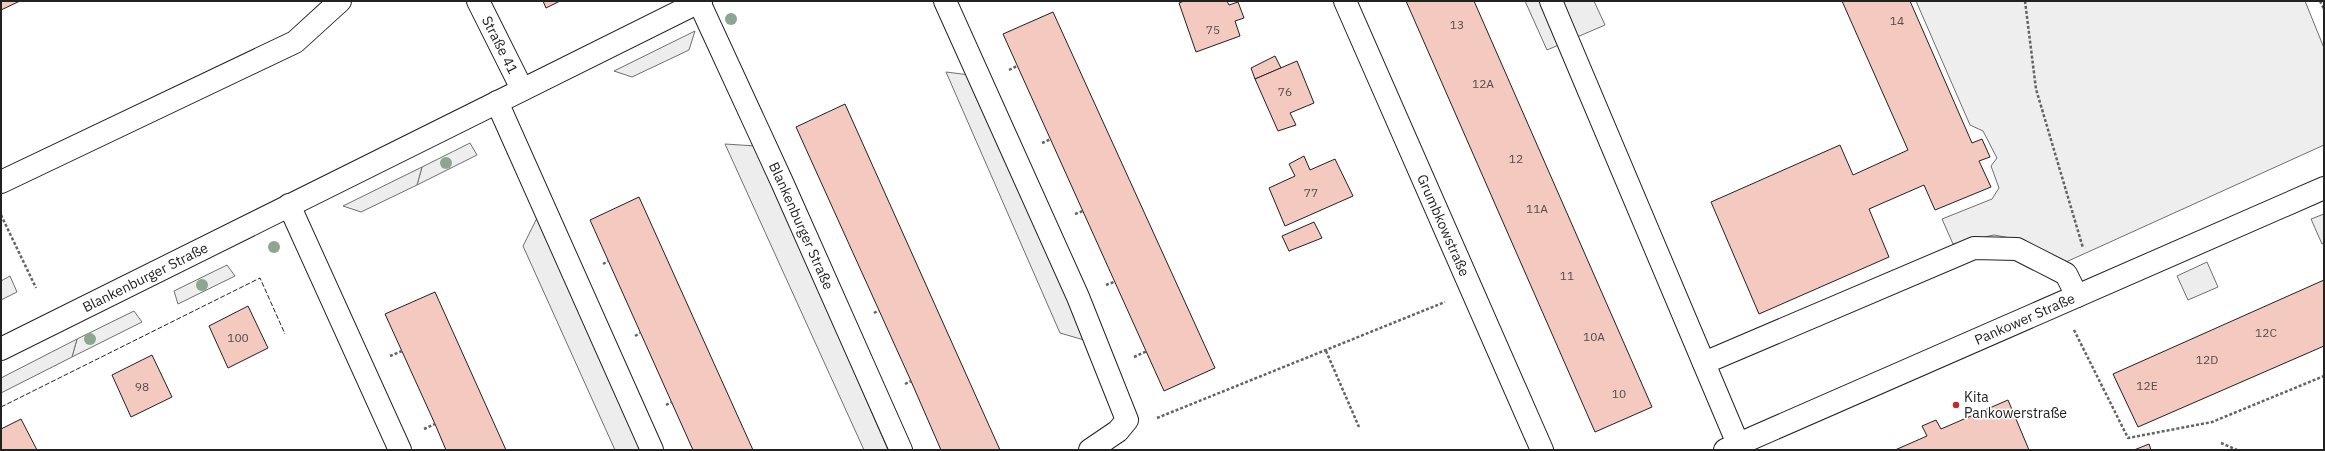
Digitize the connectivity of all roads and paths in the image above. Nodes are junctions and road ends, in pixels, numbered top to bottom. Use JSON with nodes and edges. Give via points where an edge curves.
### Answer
{"nodes":[{"id":1,"x":340,"y":1,"type":"edge"},
{"id":2,"x":478,"y":1,"type":"edge"},
{"id":3,"x":945,"y":1,"type":"edge"},
{"id":4,"x":1345,"y":1,"type":"edge"},
{"id":5,"x":1551,"y":1,"type":"edge"},
{"id":6,"x":2025,"y":1,"type":"edge"},
{"id":7,"x":2320,"y":1,"type":"edge"},
{"id":8,"x":700,"y":2,"type":"edge"},
{"id":9,"x":2324,"y":9,"type":"edge"},
{"id":10,"x":522,"y":89,"type":"junction"},
{"id":11,"x":497,"y":102,"type":"junction"},
{"id":12,"x":1,"y":182,"type":"edge"},
{"id":13,"x":2324,"y":188,"type":"edge"},
{"id":14,"x":289,"y":205,"type":"junction"},
{"id":15,"x":1,"y":216,"type":"edge"},
{"id":16,"x":2084,"y":252,"type":"dead end"},
{"id":17,"x":36,"y":288,"type":"dead end"},
{"id":18,"x":1472,"y":291,"type":"junction"},
{"id":19,"x":2077,"y":296,"type":"junction"},
{"id":20,"x":2072,"y":328,"type":"dead end"},
{"id":21,"x":1,"y":349,"type":"edge"},
{"id":22,"x":1326,"y":351,"type":"junction"},
{"id":23,"x":1704,"y":363,"type":"junction"},
{"id":24,"x":2324,"y":376,"type":"edge"},
{"id":25,"x":1127,"y":420,"type":"junction"},
{"id":26,"x":1359,"y":427,"type":"dead end"},
{"id":27,"x":2221,"y":443,"type":"dead end"},
{"id":28,"x":1731,"y":447,"type":"edge"},
{"id":29,"x":400,"y":450,"type":"edge"},
{"id":30,"x":652,"y":450,"type":"edge"},
{"id":31,"x":901,"y":450,"type":"edge"},
{"id":32,"x":1090,"y":450,"type":"edge"},
{"id":33,"x":1542,"y":450,"type":"edge"},
{"id":34,"x":2238,"y":450,"type":"edge"}],
"edges":[{"from":1,"to":12,"type":"street","via":[[295,42]]},
{"from":2,"to":10,"type":"street","name":"Straße 41"},
{"from":3,"to":25,"type":"street","via":[[1078,297]]},
{"from":4,"to":18,"type":"street","name":"Grumbkowstraße"},
{"from":5,"to":23,"type":"street"},
{"from":6,"to":16,"type":"path","via":[[2036,89]]},
{"from":7,"to":9,"type":"path"},
{"from":8,"to":10,"type":"street","name":"Blankenburger Straße"},
{"from":8,"to":31,"type":"street","name":"Blankenburger Straße"},
{"from":10,"to":11,"type":"street","name":"Blankenburger Straße"},
{"from":11,"to":14,"type":"street","name":"Blankenburger Straße"},
{"from":11,"to":30,"type":"street"},
{"from":13,"to":19,"type":"street","name":"Pankower Straße"},
{"from":14,"to":21,"type":"street","name":"Blankenburger Straße"},
{"from":14,"to":29,"type":"street"},
{"from":15,"to":17,"type":"path"},
{"from":18,"to":22,"type":"path"},
{"from":18,"to":33,"type":"street","name":"Grumbkowstraße"},
{"from":19,"to":23,"type":"street","via":[[2066,274],[2024,252],[2017,249],[1974,248]]},
{"from":19,"to":28,"type":"street","name":"Pankower Straße"},
{"from":20,"to":24,"type":"path","via":[[2128,438],[2212,422]]},
{"from":22,"to":25,"type":"path","via":[[1147,422]]},
{"from":22,"to":26,"type":"path"},
{"from":23,"to":28,"type":"street"},
{"from":25,"to":32,"type":"street","via":[[1118,431]]},
{"from":27,"to":34,"type":"path"}]}
